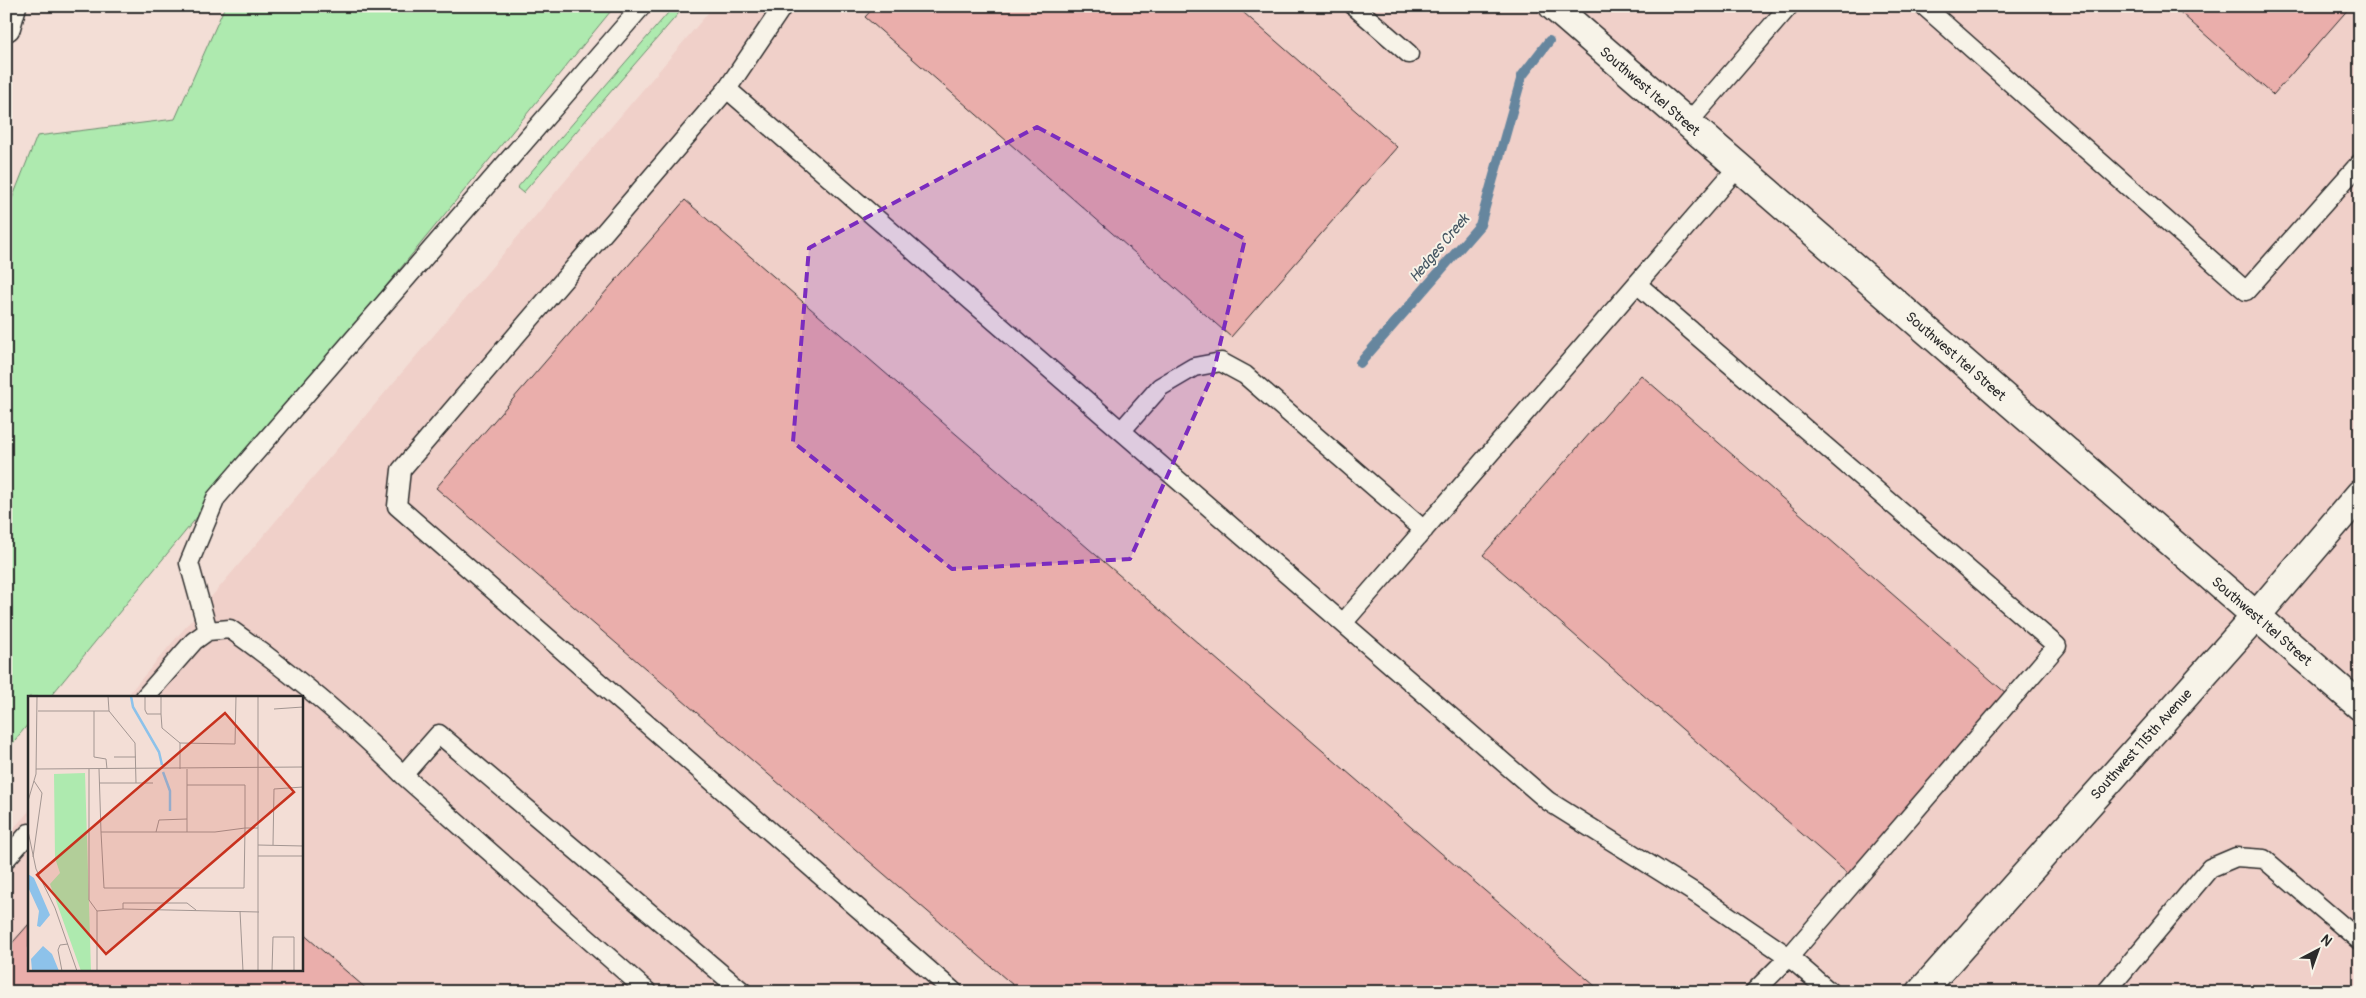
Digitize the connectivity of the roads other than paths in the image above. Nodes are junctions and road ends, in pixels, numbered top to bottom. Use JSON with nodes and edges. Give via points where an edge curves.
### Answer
{"nodes":[{"id":1,"x":12,"y":6,"type":"edge"},
{"id":2,"x":642,"y":6,"type":"edge"},
{"id":3,"x":783,"y":6,"type":"edge"},
{"id":4,"x":1354,"y":6,"type":"edge"},
{"id":5,"x":1553,"y":6,"type":"edge"},
{"id":6,"x":1789,"y":6,"type":"edge"},
{"id":7,"x":1924,"y":6,"type":"edge"},
{"id":8,"x":6,"y":28,"type":"edge"},
{"id":9,"x":1409,"y":54,"type":"dead end"},
{"id":10,"x":727,"y":89,"type":"junction"},
{"id":11,"x":1688,"y":123,"type":"junction"},
{"id":12,"x":2360,"y":163,"type":"edge"},
{"id":13,"x":1738,"y":167,"type":"junction"},
{"id":14,"x":1637,"y":284,"type":"junction"},
{"id":15,"x":1122,"y":430,"type":"junction"},
{"id":16,"x":2360,"y":494,"type":"edge"},
{"id":17,"x":1424,"y":530,"type":"junction"},
{"id":18,"x":2256,"y":616,"type":"junction"},
{"id":19,"x":1343,"y":623,"type":"junction"},
{"id":20,"x":208,"y":631,"type":"junction"},
{"id":21,"x":147,"y":696,"type":"edge"},
{"id":22,"x":2360,"y":706,"type":"edge"},
{"id":23,"x":403,"y":775,"type":"junction"},
{"id":24,"x":28,"y":834,"type":"edge"},
{"id":25,"x":6,"y":859,"type":"edge"},
{"id":26,"x":2360,"y":941,"type":"edge"},
{"id":27,"x":1789,"y":956,"type":"junction"},
{"id":28,"x":648,"y":992,"type":"edge"},
{"id":29,"x":742,"y":992,"type":"edge"},
{"id":30,"x":954,"y":992,"type":"edge"},
{"id":31,"x":1754,"y":992,"type":"edge"},
{"id":32,"x":1830,"y":992,"type":"edge"},
{"id":33,"x":1921,"y":992,"type":"edge"},
{"id":34,"x":2106,"y":992,"type":"edge"}],
"edges":[{"from":1,"to":8,"type":"street"},
{"from":2,"to":20,"type":"lane","via":[[216,498],[189,563]]},
{"from":3,"to":10,"type":"lane"},
{"from":4,"to":9,"type":"lane"},
{"from":5,"to":11,"type":"street","name":"Southwest Itel Street"},
{"from":6,"to":11,"type":"lane"},
{"from":7,"to":12,"type":"lane","via":[[2246,290]]},
{"from":10,"to":15,"type":"lane"},
{"from":10,"to":30,"type":"lane","via":[[401,470],[397,506]]},
{"from":11,"to":13,"type":"street","name":"Southwest Itel Street"},
{"from":13,"to":14,"type":"lane"},
{"from":13,"to":18,"type":"street","name":"Southwest Itel Street"},
{"from":14,"to":17,"type":"lane"},
{"from":14,"to":27,"type":"lane","via":[[2057,646]]},
{"from":15,"to":17,"type":"lane","via":[[1160,387],[1194,367],[1221,362],[1245,375]]},
{"from":15,"to":19,"type":"lane"},
{"from":16,"to":18,"type":"street","name":"Southwest 115th Avenue"},
{"from":17,"to":19,"type":"lane"},
{"from":18,"to":22,"type":"street","name":"Southwest Itel Street"},
{"from":18,"to":33,"type":"street","name":"Southwest 115th Avenue"},
{"from":19,"to":27,"type":"lane","via":[[1548,801],[1696,893]]},
{"from":20,"to":21,"type":"lane","via":[[194,641]]},
{"from":20,"to":23,"type":"lane","via":[[230,629],[275,660],[365,736]]},
{"from":23,"to":28,"type":"lane"},
{"from":23,"to":29,"type":"lane","via":[[439,734]]},
{"from":24,"to":25,"type":"lane"},
{"from":26,"to":34,"type":"lane","via":[[2264,859],[2236,857],[2210,868]]},
{"from":27,"to":31,"type":"lane"},
{"from":27,"to":32,"type":"lane"}]}
